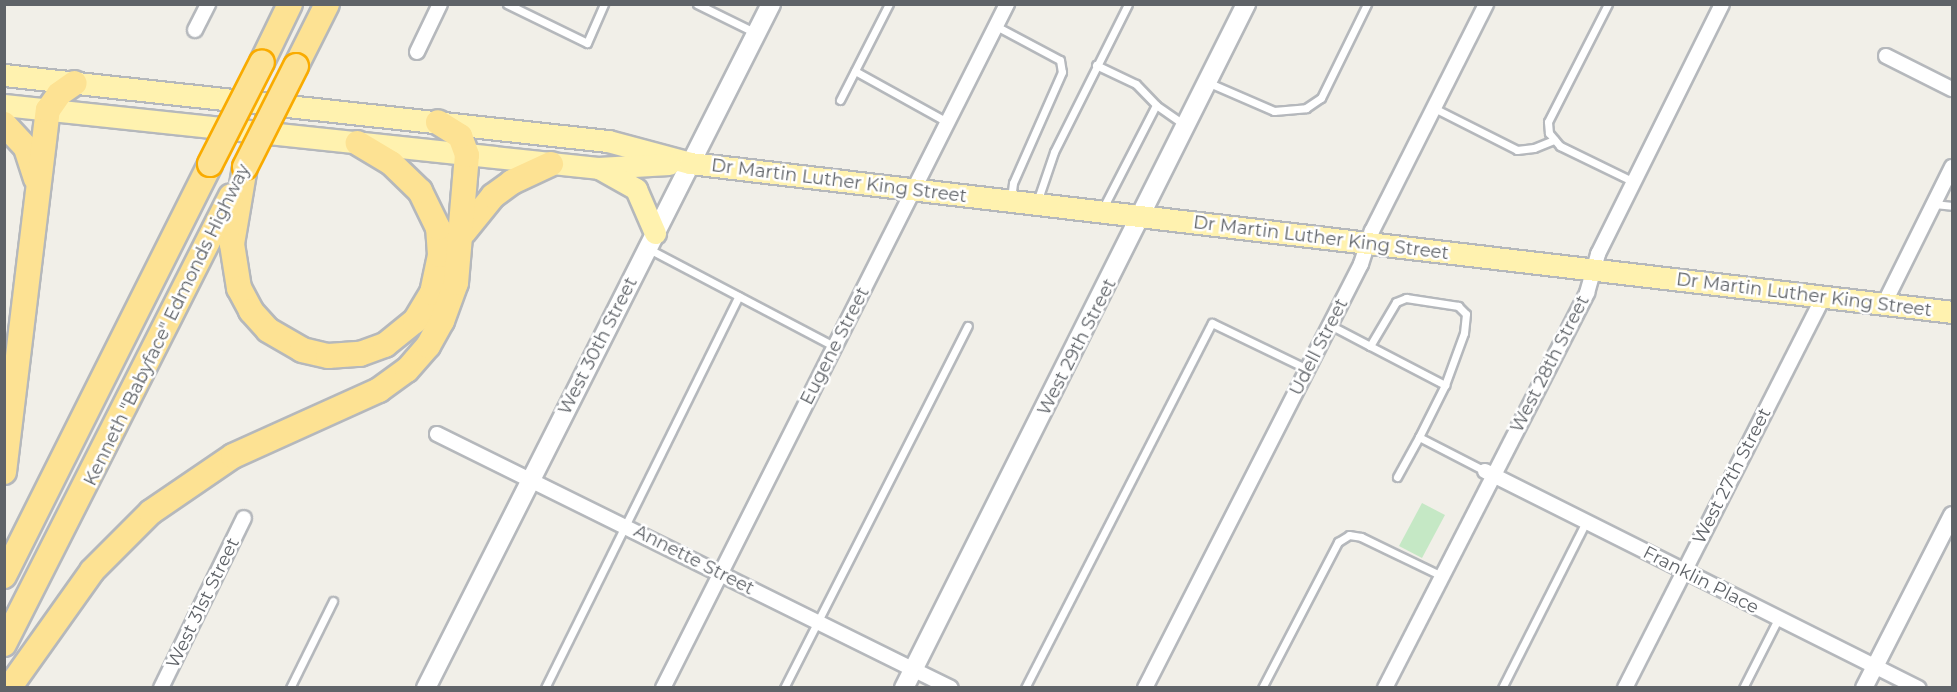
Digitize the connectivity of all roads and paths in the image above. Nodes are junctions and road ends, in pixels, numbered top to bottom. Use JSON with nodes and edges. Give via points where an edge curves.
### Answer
{"nodes":[{"id":1,"x":208,"y":4,"type":"edge"},
{"id":2,"x":290,"y":4,"type":"edge"},
{"id":3,"x":327,"y":4,"type":"edge"},
{"id":4,"x":440,"y":4,"type":"edge"},
{"id":5,"x":507,"y":4,"type":"edge"},
{"id":6,"x":604,"y":4,"type":"edge"},
{"id":7,"x":697,"y":4,"type":"edge"},
{"id":8,"x":771,"y":4,"type":"edge"},
{"id":9,"x":889,"y":4,"type":"edge"},
{"id":10,"x":1007,"y":4,"type":"edge"},
{"id":11,"x":1128,"y":4,"type":"edge"},
{"id":12,"x":1246,"y":4,"type":"edge"},
{"id":13,"x":1367,"y":4,"type":"edge"},
{"id":14,"x":1486,"y":4,"type":"edge"},
{"id":15,"x":1608,"y":4,"type":"edge"},
{"id":16,"x":1722,"y":4,"type":"edge"},
{"id":17,"x":996,"y":26,"type":"junction"},
{"id":18,"x":195,"y":30,"type":"dead end"},
{"id":19,"x":756,"y":33,"type":"junction"},
{"id":20,"x":417,"y":52,"type":"dead end"},
{"id":21,"x":1886,"y":56,"type":"dead end"},
{"id":22,"x":1096,"y":65,"type":"junction"},
{"id":23,"x":855,"y":71,"type":"junction"},
{"id":24,"x":4,"y":75,"type":"edge"},
{"id":25,"x":1207,"y":82,"type":"junction"},
{"id":26,"x":75,"y":83,"type":"junction"},
{"id":27,"x":1953,"y":89,"type":"edge"},
{"id":28,"x":840,"y":100,"type":"dead end"},
{"id":29,"x":4,"y":105,"type":"edge"},
{"id":30,"x":1156,"y":105,"type":"junction"},
{"id":31,"x":1434,"y":108,"type":"junction"},
{"id":32,"x":48,"y":110,"type":"junction"},
{"id":33,"x":438,"y":122,"type":"junction"},
{"id":34,"x":947,"y":122,"type":"junction"},
{"id":35,"x":4,"y":124,"type":"edge"},
{"id":36,"x":1185,"y":126,"type":"junction"},
{"id":37,"x":1554,"y":140,"type":"junction"},
{"id":38,"x":358,"y":143,"type":"junction"},
{"id":39,"x":467,"y":155,"type":"junction"},
{"id":40,"x":690,"y":163,"type":"junction"},
{"id":41,"x":551,"y":164,"type":"junction"},
{"id":42,"x":246,"y":167,"type":"junction"},
{"id":43,"x":1953,"y":167,"type":"edge"},
{"id":44,"x":598,"y":168,"type":"junction"},
{"id":45,"x":1634,"y":182,"type":"junction"},
{"id":46,"x":37,"y":185,"type":"junction"},
{"id":47,"x":913,"y":190,"type":"junction"},
{"id":48,"x":1011,"y":201,"type":"junction"},
{"id":49,"x":1036,"y":204,"type":"junction"},
{"id":50,"x":1934,"y":204,"type":"junction"},
{"id":51,"x":1953,"y":206,"type":"edge"},
{"id":52,"x":1102,"y":212,"type":"junction"},
{"id":53,"x":1141,"y":216,"type":"junction"},
{"id":54,"x":463,"y":234,"type":"junction"},
{"id":55,"x":651,"y":240,"type":"junction"},
{"id":56,"x":1366,"y":243,"type":"junction"},
{"id":57,"x":1593,"y":270,"type":"junction"},
{"id":58,"x":739,"y":296,"type":"junction"},
{"id":59,"x":1823,"y":298,"type":"junction"},
{"id":60,"x":1884,"y":304,"type":"junction"},
{"id":61,"x":1953,"y":312,"type":"edge"},
{"id":62,"x":968,"y":326,"type":"dead end"},
{"id":63,"x":1330,"y":326,"type":"junction"},
{"id":64,"x":834,"y":346,"type":"junction"},
{"id":65,"x":1370,"y":346,"type":"junction"},
{"id":66,"x":1307,"y":369,"type":"junction"},
{"id":67,"x":1445,"y":385,"type":"junction"},
{"id":68,"x":437,"y":434,"type":"dead end"},
{"id":69,"x":1419,"y":437,"type":"junction"},
{"id":70,"x":4,"y":472,"type":"edge"},
{"id":71,"x":1489,"y":473,"type":"junction"},
{"id":72,"x":1397,"y":477,"type":"dead end"},
{"id":73,"x":529,"y":482,"type":"junction"},
{"id":74,"x":1953,"y":515,"type":"edge"},
{"id":75,"x":244,"y":518,"type":"dead end"},
{"id":76,"x":1586,"y":522,"type":"junction"},
{"id":77,"x":626,"y":525,"type":"junction"},
{"id":78,"x":1684,"y":572,"type":"junction"},
{"id":79,"x":721,"y":573,"type":"junction"},
{"id":80,"x":4,"y":576,"type":"edge"},
{"id":81,"x":1442,"y":576,"type":"junction"},
{"id":82,"x":333,"y":601,"type":"dead end"},
{"id":83,"x":1778,"y":619,"type":"junction"},
{"id":84,"x":817,"y":621,"type":"junction"},
{"id":85,"x":4,"y":644,"type":"edge"},
{"id":86,"x":1875,"y":666,"type":"junction"},
{"id":87,"x":914,"y":669,"type":"junction"},
{"id":88,"x":9,"y":687,"type":"edge"},
{"id":89,"x":161,"y":687,"type":"edge"},
{"id":90,"x":290,"y":687,"type":"edge"},
{"id":91,"x":426,"y":687,"type":"edge"},
{"id":92,"x":544,"y":687,"type":"edge"},
{"id":93,"x":663,"y":687,"type":"edge"},
{"id":94,"x":784,"y":687,"type":"edge"},
{"id":95,"x":904,"y":687,"type":"edge"},
{"id":96,"x":951,"y":687,"type":"edge"},
{"id":97,"x":1025,"y":687,"type":"edge"},
{"id":98,"x":1145,"y":687,"type":"edge"},
{"id":99,"x":1262,"y":687,"type":"edge"},
{"id":100,"x":1385,"y":687,"type":"edge"},
{"id":101,"x":1502,"y":687,"type":"edge"},
{"id":102,"x":1626,"y":687,"type":"edge"},
{"id":103,"x":1743,"y":687,"type":"edge"},
{"id":104,"x":1864,"y":687,"type":"edge"},
{"id":105,"x":1919,"y":687,"type":"edge"}],
"edges":[{"from":1,"to":18,"type":"street"},
{"from":2,"to":80,"type":"highway","name":"Kenneth \"Babyface\" Edmonds Highway","bridge":true},
{"from":3,"to":42,"type":"highway","name":"Kenneth \"Babyface\" Edmonds Highway","bridge":true},
{"from":4,"to":20,"type":"street"},
{"from":5,"to":6,"type":"lane","via":[[587,43]]},
{"from":7,"to":19,"type":"lane"},
{"from":8,"to":19,"type":"main road","name":"West 30th Street"},
{"from":9,"to":23,"type":"lane"},
{"from":10,"to":17,"type":"street","name":"Eugene Street"},
{"from":11,"to":22,"type":"lane"},
{"from":12,"to":25,"type":"main road","name":"West 29th Street"},
{"from":13,"to":25,"type":"lane","via":[[1320,98],[1306,108],[1274,111]]},
{"from":14,"to":31,"type":"street","name":"Udell Street"},
{"from":15,"to":37,"type":"lane","via":[[1548,122]]},
{"from":16,"to":45,"type":"street","name":"West 28th Street"},
{"from":17,"to":34,"type":"street","name":"Eugene Street"},
{"from":17,"to":48,"type":"lane","via":[[1060,60],[1062,72],[1013,183]]},
{"from":19,"to":40,"type":"main road","name":"West 30th Street"},
{"from":21,"to":27,"type":"street"},
{"from":22,"to":30,"type":"lane","via":[[1136,84]]},
{"from":22,"to":49,"type":"lane","via":[[1054,152]]},
{"from":23,"to":28,"type":"lane"},
{"from":23,"to":34,"type":"lane"},
{"from":24,"to":26,"type":"main road","name":"Dr Martin Luther King Street"},
{"from":25,"to":36,"type":"main road","name":"West 29th Street"},
{"from":26,"to":32,"type":"highway","via":[[59,94]]},
{"from":26,"to":33,"type":"main road","name":"Dr Martin Luther King Street"},
{"from":29,"to":32,"type":"main road","name":"Dr Martin Luther King Street"},
{"from":30,"to":36,"type":"lane"},
{"from":30,"to":52,"type":"lane"},
{"from":31,"to":37,"type":"lane","via":[[1517,150]]},
{"from":31,"to":56,"type":"street","name":"Udell Street"},
{"from":32,"to":38,"type":"main road","name":"Dr Martin Luther King Street"},
{"from":32,"to":46,"type":"highway"},
{"from":33,"to":39,"type":"highway","via":[[460,136]]},
{"from":33,"to":40,"type":"main road","name":"Dr Martin Luther King Street","via":[[608,141]]},
{"from":34,"to":47,"type":"street","name":"Eugene Street"},
{"from":35,"to":46,"type":"highway","via":[[26,148]]},
{"from":36,"to":53,"type":"main road","name":"West 29th Street"},
{"from":37,"to":45,"type":"lane"},
{"from":38,"to":39,"type":"main road","name":"Dr Martin Luther King Street"},
{"from":38,"to":42,"type":"highway","via":[[392,163],[420,191],[438,228],[440,255],[432,293],[415,321],[385,345],[360,354],[328,356],[302,350],[278,338],[251,311],[239,288],[232,244]]},
{"from":39,"to":41,"type":"main road","name":"Dr Martin Luther King Street"},
{"from":39,"to":54,"type":"highway"},
{"from":40,"to":44,"type":"main road","name":"Dr Martin Luther King Street"},
{"from":40,"to":47,"type":"main road","name":"Dr Martin Luther King Street"},
{"from":40,"to":55,"type":"main road","name":"West 30th Street"},
{"from":41,"to":44,"type":"main road","name":"Dr Martin Luther King Street"},
{"from":41,"to":54,"type":"highway","via":[[512,182],[493,196],[474,213]]},
{"from":42,"to":85,"type":"highway","name":"Kenneth \"Babyface\" Edmonds Highway"},
{"from":43,"to":50,"type":"street"},
{"from":44,"to":55,"type":"main road","via":[[636,189]]},
{"from":45,"to":57,"type":"street","name":"West 28th Street"},
{"from":46,"to":70,"type":"highway"},
{"from":47,"to":48,"type":"main road","name":"Dr Martin Luther King Street"},
{"from":47,"to":64,"type":"street","name":"Eugene Street"},
{"from":48,"to":49,"type":"main road","name":"Dr Martin Luther King Street"},
{"from":49,"to":52,"type":"main road","name":"Dr Martin Luther King Street"},
{"from":50,"to":51,"type":"lane"},
{"from":50,"to":60,"type":"street"},
{"from":52,"to":53,"type":"main road","name":"Dr Martin Luther King Street"},
{"from":53,"to":56,"type":"main road","name":"Dr Martin Luther King Street"},
{"from":53,"to":87,"type":"main road","name":"West 29th Street"},
{"from":54,"to":88,"type":"highway","via":[[456,283],[442,321],[407,370],[362,400],[233,456],[158,506],[92,571]]},
{"from":55,"to":58,"type":"lane"},
{"from":55,"to":73,"type":"main road","name":"West 30th Street"},
{"from":56,"to":57,"type":"main road","name":"Dr Martin Luther King Street"},
{"from":56,"to":63,"type":"street","name":"Udell Street","via":[[1361,264]]},
{"from":57,"to":59,"type":"main road","name":"Dr Martin Luther King Street"},
{"from":57,"to":71,"type":"street","name":"West 28th Street","via":[[1587,293]]},
{"from":58,"to":64,"type":"lane"},
{"from":58,"to":77,"type":"lane"},
{"from":59,"to":60,"type":"main road","name":"Dr Martin Luther King Street"},
{"from":59,"to":78,"type":"street","name":"West 27th Street"},
{"from":60,"to":61,"type":"main road","name":"Dr Martin Luther King Street"},
{"from":62,"to":84,"type":"lane"},
{"from":63,"to":65,"type":"lane"},
{"from":63,"to":66,"type":"street","name":"Udell Street"},
{"from":64,"to":79,"type":"street","name":"Eugene Street"},
{"from":65,"to":67,"type":"lane"},
{"from":65,"to":67,"type":"lane","via":[[1396,302],[1406,298],[1458,306],[1466,314],[1464,333]]},
{"from":66,"to":97,"type":"lane","via":[[1212,323]]},
{"from":66,"to":98,"type":"street","name":"Udell Street"},
{"from":67,"to":69,"type":"lane"},
{"from":68,"to":73,"type":"street","name":"Annette Street"},
{"from":69,"to":71,"type":"lane"},
{"from":69,"to":72,"type":"lane"},
{"from":71,"to":76,"type":"street","name":"Franklin Place"},
{"from":71,"to":81,"type":"street","name":"West 28th Street"},
{"from":73,"to":77,"type":"street","name":"Annette Street"},
{"from":73,"to":91,"type":"main road","name":"West 30th Street"},
{"from":74,"to":86,"type":"street"},
{"from":75,"to":89,"type":"street","name":"West 31st Street"},
{"from":76,"to":78,"type":"street","name":"Franklin Place"},
{"from":76,"to":101,"type":"lane"},
{"from":77,"to":79,"type":"street","name":"Annette Street"},
{"from":77,"to":92,"type":"lane"},
{"from":78,"to":83,"type":"street","name":"Franklin Place"},
{"from":78,"to":102,"type":"street","name":"West 27th Street"},
{"from":79,"to":84,"type":"street","name":"Annette Street"},
{"from":79,"to":93,"type":"street","name":"Eugene Street"},
{"from":81,"to":99,"type":"lane","via":[[1361,537],[1349,535],[1338,542]]},
{"from":81,"to":100,"type":"street","name":"West 28th Street"},
{"from":82,"to":90,"type":"lane"},
{"from":83,"to":86,"type":"street","name":"Franklin Place"},
{"from":83,"to":103,"type":"lane"},
{"from":84,"to":87,"type":"street","name":"Annette Street"},
{"from":84,"to":94,"type":"lane"},
{"from":86,"to":104,"type":"street"},
{"from":86,"to":105,"type":"street","name":"Franklin Place"},
{"from":87,"to":95,"type":"main road","name":"West 29th Street"},
{"from":87,"to":96,"type":"street","name":"Annette Street"}]}
